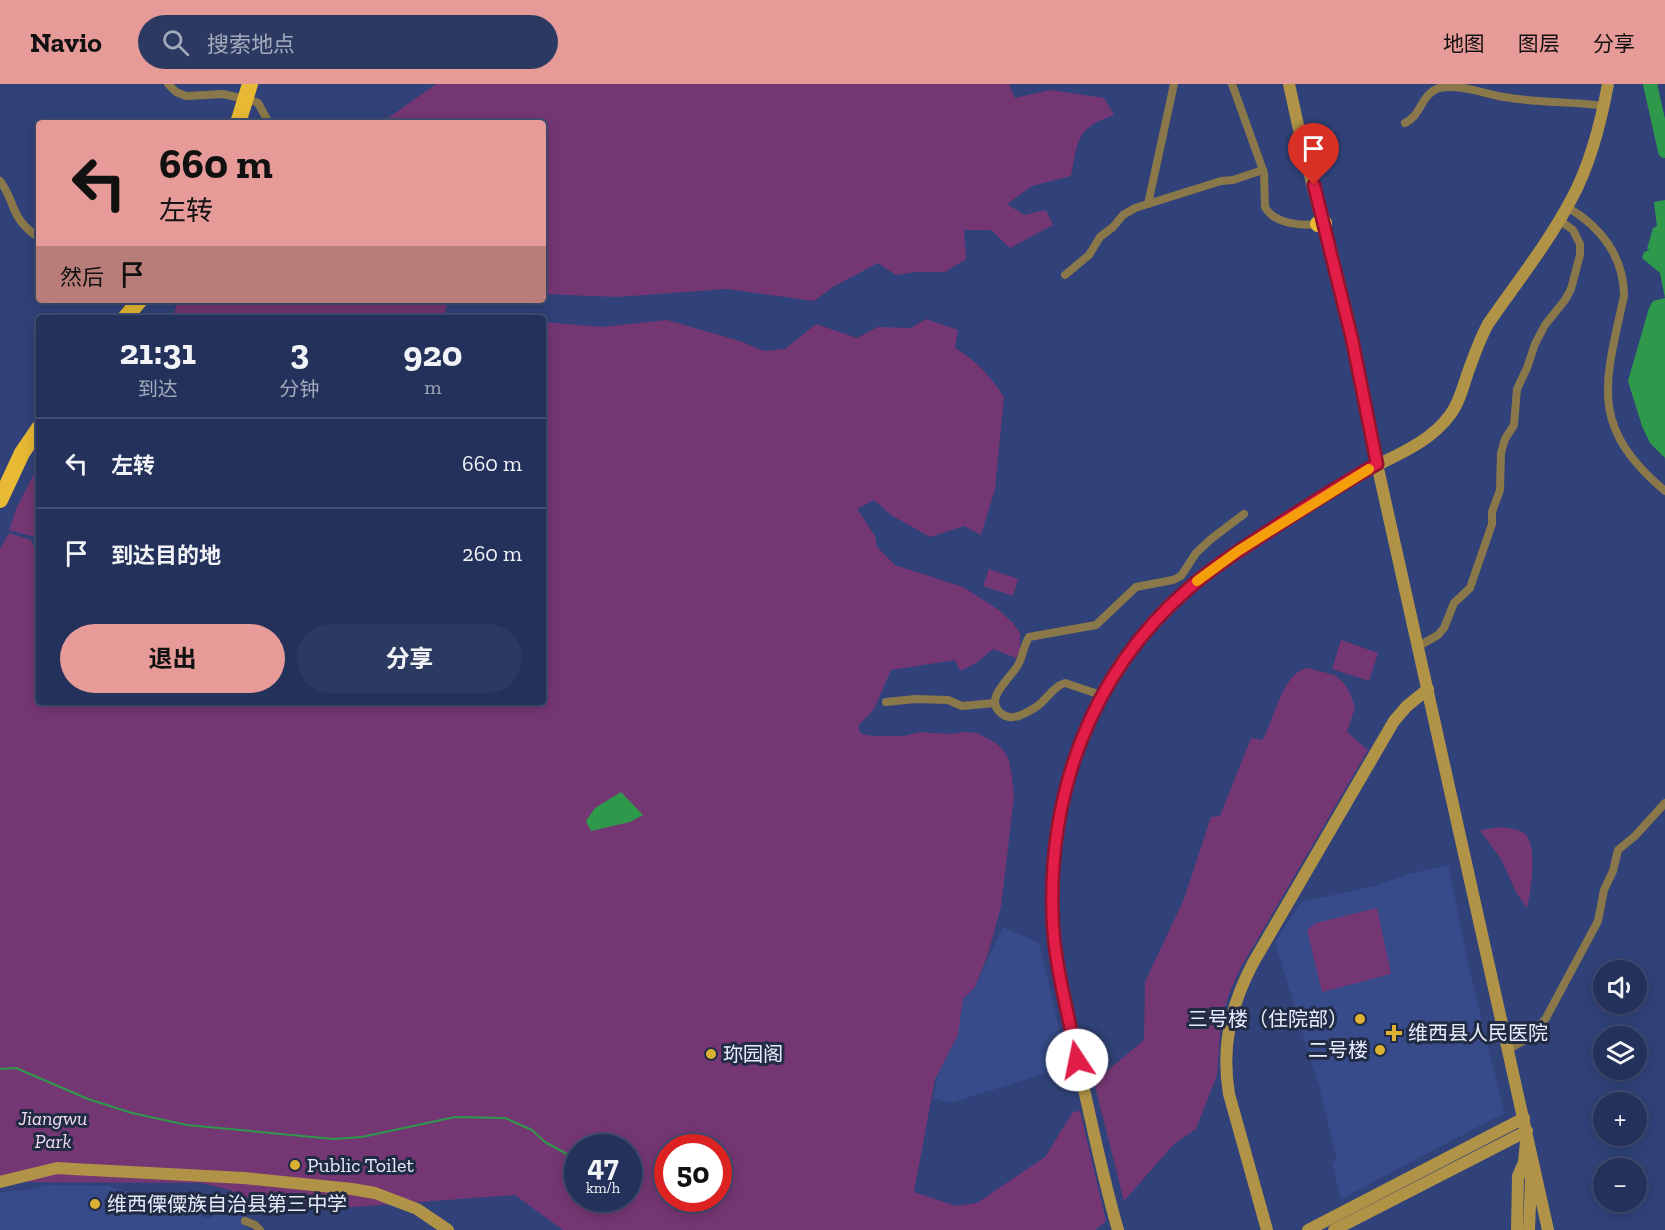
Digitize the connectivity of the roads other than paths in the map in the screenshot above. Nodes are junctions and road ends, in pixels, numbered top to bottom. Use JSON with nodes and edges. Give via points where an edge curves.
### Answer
{"nodes":[{"id":1,"x":168,"y":84,"type":"edge"},
{"id":2,"x":250,"y":84,"type":"edge"},
{"id":3,"x":1174,"y":84,"type":"edge"},
{"id":4,"x":1232,"y":84,"type":"edge"},
{"id":5,"x":1284,"y":84,"type":"edge"},
{"id":6,"x":1289,"y":84,"type":"edge"},
{"id":7,"x":1608,"y":84,"type":"edge"},
{"id":8,"x":1604,"y":106,"type":"junction"},
{"id":9,"x":239,"y":120,"type":"edge"},
{"id":10,"x":267,"y":120,"type":"edge"},
{"id":11,"x":1406,"y":123,"type":"dead end"},
{"id":12,"x":1263,"y":170,"type":"junction"},
{"id":13,"x":0,"y":181,"type":"edge"},
{"id":14,"x":1148,"y":204,"type":"junction"},
{"id":15,"x":1567,"y":207,"type":"junction"},
{"id":16,"x":1559,"y":220,"type":"junction"},
{"id":17,"x":1321,"y":223,"type":"junction"},
{"id":18,"x":36,"y":236,"type":"edge"},
{"id":19,"x":1065,"y":275,"type":"dead end"},
{"id":20,"x":138,"y":303,"type":"edge"},
{"id":21,"x":128,"y":315,"type":"edge"},
{"id":22,"x":36,"y":432,"type":"edge"},
{"id":23,"x":1377,"y":464,"type":"junction"},
{"id":24,"x":1665,"y":491,"type":"edge"},
{"id":25,"x":0,"y":500,"type":"edge"},
{"id":26,"x":1244,"y":514,"type":"dead end"},
{"id":27,"x":1419,"y":646,"type":"junction"},
{"id":28,"x":1428,"y":689,"type":"junction"},
{"id":29,"x":1101,"y":695,"type":"junction"},
{"id":30,"x":886,"y":702,"type":"dead end"},
{"id":31,"x":995,"y":703,"type":"junction"},
{"id":32,"x":1665,"y":803,"type":"edge"},
{"id":33,"x":1509,"y":1048,"type":"junction"},
{"id":34,"x":1524,"y":1118,"type":"junction"},
{"id":35,"x":1527,"y":1131,"type":"junction"},
{"id":36,"x":1524,"y":1162,"type":"junction"},
{"id":37,"x":0,"y":1182,"type":"edge"},
{"id":38,"x":245,"y":1221,"type":"dead end"},
{"id":39,"x":261,"y":1230,"type":"edge"},
{"id":40,"x":448,"y":1230,"type":"edge"},
{"id":41,"x":1118,"y":1230,"type":"edge"},
{"id":42,"x":1267,"y":1230,"type":"edge"},
{"id":43,"x":1308,"y":1230,"type":"edge"},
{"id":44,"x":1334,"y":1230,"type":"edge"},
{"id":45,"x":1517,"y":1230,"type":"edge"},
{"id":46,"x":1529,"y":1230,"type":"edge"},
{"id":47,"x":1548,"y":1230,"type":"edge"}],
"edges":[{"from":1,"to":10,"type":"street","via":[[186,96],[223,94],[253,101]]},
{"from":2,"to":9,"type":"highway","bridge":true},
{"from":3,"to":14,"type":"street"},
{"from":4,"to":12,"type":"street"},
{"from":5,"to":17,"type":"main road","via":[[1298,149]]},
{"from":6,"to":17,"type":"main road"},
{"from":7,"to":8,"type":"main road"},
{"from":8,"to":11,"type":"street","via":[[1446,87],[1429,94],[1412,121]]},
{"from":8,"to":15,"type":"main road"},
{"from":12,"to":14,"type":"street"},
{"from":12,"to":17,"type":"street","via":[[1268,212],[1290,224]]},
{"from":13,"to":18,"type":"street","via":[[18,218]]},
{"from":14,"to":19,"type":"street","via":[[1123,215],[1089,255]]},
{"from":15,"to":16,"type":"main road"},
{"from":15,"to":24,"type":"street","via":[[1599,232],[1618,262],[1624,296],[1607,381],[1611,415],[1622,445],[1642,471]]},
{"from":16,"to":23,"type":"main road","via":[[1488,324],[1452,412],[1420,443]]},
{"from":16,"to":27,"type":"street","via":[[1573,230],[1580,244],[1571,289],[1545,325],[1517,389],[1514,425],[1501,453],[1500,490],[1492,524],[1470,588],[1454,603],[1438,635]]},
{"from":17,"to":23,"type":"main road","via":[[1368,440]]},
{"from":20,"to":21,"type":"highway"},
{"from":22,"to":25,"type":"highway"},
{"from":23,"to":27,"type":"main road"},
{"from":23,"to":29,"type":"main road","via":[[1238,551],[1192,585],[1135,644]]},
{"from":26,"to":31,"type":"street","via":[[1196,553],[1181,576],[1136,587],[1096,625],[1029,637],[1020,662],[1002,685]]},
{"from":27,"to":28,"type":"main road"},
{"from":28,"to":33,"type":"main road"},
{"from":28,"to":42,"type":"main road","via":[[1394,721],[1253,963],[1236,1000],[1227,1037],[1228,1094]]},
{"from":29,"to":31,"type":"street","via":[[1065,683],[1037,706],[1012,718],[997,711]]},
{"from":29,"to":41,"type":"main road","via":[[1079,743],[1061,812],[1054,862],[1053,924],[1077,1060]]},
{"from":30,"to":31,"type":"street","via":[[948,700],[962,706]]},
{"from":32,"to":33,"type":"street","via":[[1618,850],[1595,929],[1546,1017],[1530,1037]]},
{"from":33,"to":34,"type":"main road"},
{"from":34,"to":35,"type":"main road"},
{"from":34,"to":43,"type":"main road"},
{"from":35,"to":36,"type":"main road"},
{"from":35,"to":44,"type":"main road"},
{"from":35,"to":47,"type":"main road"},
{"from":36,"to":45,"type":"main road","via":[[1518,1176]]},
{"from":36,"to":46,"type":"main road","via":[[1531,1178]]},
{"from":37,"to":40,"type":"main road","via":[[41,1171],[73,1168],[341,1188],[399,1201]]},
{"from":38,"to":39,"type":"street"}]}
